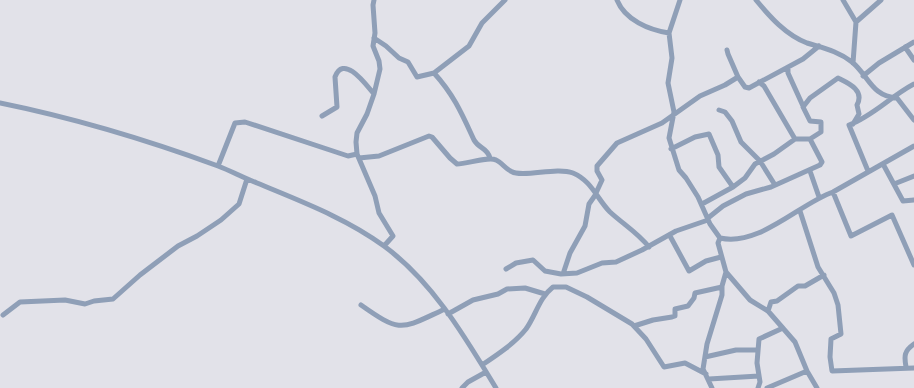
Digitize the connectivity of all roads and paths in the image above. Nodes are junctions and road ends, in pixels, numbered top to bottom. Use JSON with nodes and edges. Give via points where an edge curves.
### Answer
{"nodes":[{"id":1,"x":374,"y":0,"type":"edge"},
{"id":2,"x":506,"y":0,"type":"edge"},
{"id":3,"x":617,"y":0,"type":"edge"},
{"id":4,"x":680,"y":0,"type":"edge"},
{"id":5,"x":756,"y":0,"type":"edge"},
{"id":6,"x":843,"y":0,"type":"edge"},
{"id":7,"x":881,"y":0,"type":"edge"},
{"id":8,"x":856,"y":22,"type":"junction"},
{"id":9,"x":669,"y":33,"type":"junction"},
{"id":10,"x":374,"y":38,"type":"junction"},
{"id":11,"x":914,"y":42,"type":"edge"},
{"id":12,"x":819,"y":46,"type":"junction"},
{"id":13,"x":905,"y":47,"type":"junction"},
{"id":14,"x":727,"y":50,"type":"dead end"},
{"id":15,"x":914,"y":60,"type":"edge"},
{"id":16,"x":853,"y":63,"type":"junction"},
{"id":17,"x":788,"y":67,"type":"junction"},
{"id":18,"x":434,"y":73,"type":"junction"},
{"id":19,"x":863,"y":76,"type":"junction"},
{"id":20,"x":738,"y":77,"type":"junction"},
{"id":21,"x":759,"y":82,"type":"junction"},
{"id":22,"x":914,"y":84,"type":"edge"},
{"id":23,"x":374,"y":94,"type":"junction"},
{"id":24,"x":895,"y":97,"type":"junction"},
{"id":25,"x":0,"y":103,"type":"edge"},
{"id":26,"x":803,"y":106,"type":"junction"},
{"id":27,"x":719,"y":110,"type":"dead end"},
{"id":28,"x":674,"y":112,"type":"junction"},
{"id":29,"x":322,"y":116,"type":"dead end"},
{"id":30,"x":914,"y":120,"type":"edge"},
{"id":31,"x":853,"y":124,"type":"junction"},
{"id":32,"x":795,"y":139,"type":"junction"},
{"id":33,"x":810,"y":139,"type":"junction"},
{"id":34,"x":914,"y":146,"type":"edge"},
{"id":35,"x":671,"y":149,"type":"junction"},
{"id":36,"x":358,"y":156,"type":"junction"},
{"id":37,"x":490,"y":158,"type":"junction"},
{"id":38,"x":760,"y":161,"type":"junction"},
{"id":39,"x":883,"y":164,"type":"junction"},
{"id":40,"x":218,"y":166,"type":"junction"},
{"id":41,"x":810,"y":171,"type":"junction"},
{"id":42,"x":868,"y":171,"type":"junction"},
{"id":43,"x":914,"y":176,"type":"edge"},
{"id":44,"x":247,"y":179,"type":"junction"},
{"id":45,"x":894,"y":184,"type":"junction"},
{"id":46,"x":775,"y":185,"type":"junction"},
{"id":47,"x":733,"y":187,"type":"junction"},
{"id":48,"x":833,"y":192,"type":"junction"},
{"id":49,"x":596,"y":193,"type":"junction"},
{"id":50,"x":819,"y":196,"type":"junction"},
{"id":51,"x":914,"y":200,"type":"edge"},
{"id":52,"x":702,"y":204,"type":"junction"},
{"id":53,"x":800,"y":211,"type":"junction"},
{"id":54,"x":708,"y":219,"type":"junction"},
{"id":55,"x":670,"y":236,"type":"junction"},
{"id":56,"x":720,"y":238,"type":"junction"},
{"id":57,"x":384,"y":246,"type":"junction"},
{"id":58,"x":649,"y":247,"type":"junction"},
{"id":59,"x":721,"y":256,"type":"junction"},
{"id":60,"x":914,"y":265,"type":"edge"},
{"id":61,"x":506,"y":269,"type":"dead end"},
{"id":62,"x":726,"y":272,"type":"junction"},
{"id":63,"x":563,"y":274,"type":"junction"},
{"id":64,"x":824,"y":275,"type":"junction"},
{"id":65,"x":722,"y":287,"type":"junction"},
{"id":66,"x":545,"y":294,"type":"junction"},
{"id":67,"x":361,"y":305,"type":"dead end"},
{"id":68,"x":768,"y":311,"type":"junction"},
{"id":69,"x":447,"y":312,"type":"junction"},
{"id":70,"x":2,"y":315,"type":"dead end"},
{"id":71,"x":634,"y":326,"type":"junction"},
{"id":72,"x":783,"y":328,"type":"junction"},
{"id":73,"x":914,"y":344,"type":"edge"},
{"id":74,"x":758,"y":350,"type":"junction"},
{"id":75,"x":705,"y":357,"type":"junction"},
{"id":76,"x":482,"y":365,"type":"junction"},
{"id":77,"x":906,"y":367,"type":"junction"},
{"id":78,"x":914,"y":368,"type":"edge"},
{"id":79,"x":807,"y":371,"type":"junction"},
{"id":80,"x":486,"y":372,"type":"junction"},
{"id":81,"x":706,"y":374,"type":"junction"},
{"id":82,"x":759,"y":376,"type":"junction"},
{"id":83,"x":709,"y":379,"type":"junction"},
{"id":84,"x":462,"y":388,"type":"edge"},
{"id":85,"x":496,"y":388,"type":"edge"},
{"id":86,"x":712,"y":388,"type":"edge"},
{"id":87,"x":758,"y":388,"type":"edge"},
{"id":88,"x":767,"y":388,"type":"edge"},
{"id":89,"x":817,"y":388,"type":"edge"}],
"edges":[{"from":1,"to":10,"type":"street"},
{"from":2,"to":18,"type":"street","via":[[482,23],[469,46]]},
{"from":3,"to":9,"type":"street","via":[[632,20]]},
{"from":4,"to":9,"type":"street"},
{"from":5,"to":12,"type":"street","via":[[783,29]]},
{"from":6,"to":8,"type":"street"},
{"from":7,"to":8,"type":"street"},
{"from":8,"to":16,"type":"street"},
{"from":9,"to":28,"type":"street","via":[[672,58],[668,83]]},
{"from":10,"to":18,"type":"street","via":[[398,58],[408,62],[418,76]]},
{"from":10,"to":23,"type":"street","via":[[373,46],[380,69]]},
{"from":11,"to":13,"type":"street"},
{"from":12,"to":16,"type":"street","via":[[837,52]]},
{"from":12,"to":17,"type":"street"},
{"from":13,"to":15,"type":"street"},
{"from":13,"to":19,"type":"street"},
{"from":14,"to":20,"type":"street"},
{"from":16,"to":19,"type":"street"},
{"from":17,"to":21,"type":"street"},
{"from":17,"to":26,"type":"street","via":[[788,73]]},
{"from":18,"to":37,"type":"street","via":[[460,106],[475,141],[488,151]]},
{"from":19,"to":24,"type":"street","via":[[882,95]]},
{"from":20,"to":21,"type":"street","via":[[745,87],[749,88]]},
{"from":20,"to":28,"type":"street"},
{"from":21,"to":32,"type":"street","via":[[764,86]]},
{"from":22,"to":24,"type":"street","via":[[900,91]]},
{"from":23,"to":29,"type":"street","via":[[359,76],[345,68],[341,69],[335,77],[337,107]]},
{"from":23,"to":36,"type":"street","via":[[357,133]]},
{"from":24,"to":30,"type":"street"},
{"from":24,"to":31,"type":"street"},
{"from":25,"to":40,"type":"street","via":[[35,110],[150,142]]},
{"from":26,"to":31,"type":"street","via":[[838,78],[854,86],[858,92],[859,114]]},
{"from":26,"to":33,"type":"street","via":[[810,121],[818,120],[821,124],[821,132]]},
{"from":27,"to":38,"type":"street","via":[[725,112],[732,121],[740,142]]},
{"from":28,"to":35,"type":"street","via":[[669,138]]},
{"from":28,"to":49,"type":"street","via":[[662,123],[617,143],[597,166],[602,180]]},
{"from":31,"to":42,"type":"street","via":[[849,125]]},
{"from":32,"to":33,"type":"street"},
{"from":32,"to":38,"type":"street"},
{"from":33,"to":41,"type":"street","via":[[822,162]]},
{"from":34,"to":39,"type":"street"},
{"from":35,"to":47,"type":"street","via":[[695,137],[709,134],[718,155],[719,167]]},
{"from":35,"to":52,"type":"street","via":[[679,170]]},
{"from":36,"to":37,"type":"street","via":[[379,156],[429,136],[457,164]]},
{"from":36,"to":40,"type":"street","via":[[348,156],[245,122],[235,123]]},
{"from":36,"to":57,"type":"street","via":[[375,196],[379,213],[393,236]]},
{"from":37,"to":49,"type":"street","via":[[516,173],[573,173],[586,181]]},
{"from":38,"to":46,"type":"street"},
{"from":38,"to":47,"type":"street"},
{"from":39,"to":42,"type":"street"},
{"from":39,"to":45,"type":"street"},
{"from":40,"to":44,"type":"street"},
{"from":41,"to":46,"type":"street"},
{"from":41,"to":50,"type":"street"},
{"from":42,"to":48,"type":"street"},
{"from":43,"to":45,"type":"street"},
{"from":44,"to":57,"type":"street","via":[[307,203]]},
{"from":44,"to":70,"type":"street","via":[[239,204],[221,220],[168,253],[113,299],[85,304],[65,300],[20,302]]},
{"from":45,"to":51,"type":"street","via":[[903,201]]},
{"from":46,"to":54,"type":"street","via":[[746,194],[723,206]]},
{"from":47,"to":52,"type":"street"},
{"from":48,"to":50,"type":"street"},
{"from":48,"to":60,"type":"street","via":[[851,236],[892,215]]},
{"from":49,"to":58,"type":"street","via":[[610,212],[643,238]]},
{"from":49,"to":63,"type":"street","via":[[589,204],[584,226],[570,253]]},
{"from":50,"to":53,"type":"street"},
{"from":52,"to":54,"type":"street"},
{"from":53,"to":56,"type":"street","via":[[759,233]]},
{"from":53,"to":64,"type":"street","via":[[818,267]]},
{"from":54,"to":55,"type":"street","via":[[676,231]]},
{"from":54,"to":56,"type":"street"},
{"from":55,"to":58,"type":"street"},
{"from":55,"to":59,"type":"street","via":[[689,271]]},
{"from":56,"to":59,"type":"street","via":[[718,243]]},
{"from":57,"to":69,"type":"street","via":[[414,273]]},
{"from":58,"to":63,"type":"street","via":[[616,262],[602,263],[577,273]]},
{"from":59,"to":62,"type":"street"},
{"from":61,"to":63,"type":"street","via":[[516,263],[533,260],[545,271]]},
{"from":62,"to":65,"type":"street"},
{"from":62,"to":68,"type":"street","via":[[750,300]]},
{"from":64,"to":68,"type":"street","via":[[805,286],[798,286],[777,301],[771,302]]},
{"from":64,"to":77,"type":"street","via":[[834,293],[841,325],[841,334],[831,339],[832,370]]},
{"from":65,"to":71,"type":"street","via":[[695,293],[688,306],[675,309],[675,316]]},
{"from":65,"to":75,"type":"street"},
{"from":66,"to":69,"type":"street","via":[[525,288],[513,288],[473,300]]},
{"from":66,"to":71,"type":"street","via":[[553,287],[566,288],[587,297]]},
{"from":66,"to":76,"type":"street","via":[[525,330]]},
{"from":67,"to":69,"type":"street","via":[[383,321],[402,327]]},
{"from":68,"to":72,"type":"street"},
{"from":69,"to":76,"type":"street"},
{"from":71,"to":81,"type":"street","via":[[646,339],[664,367],[685,363]]},
{"from":72,"to":74,"type":"street","via":[[759,339]]},
{"from":72,"to":79,"type":"street","via":[[795,342]]},
{"from":73,"to":77,"type":"street","via":[[906,352]]},
{"from":74,"to":75,"type":"street","via":[[736,350]]},
{"from":74,"to":82,"type":"street"},
{"from":75,"to":81,"type":"street","via":[[703,369]]},
{"from":76,"to":80,"type":"street"},
{"from":77,"to":78,"type":"street"},
{"from":79,"to":88,"type":"street"},
{"from":79,"to":89,"type":"street"},
{"from":80,"to":84,"type":"street"},
{"from":80,"to":85,"type":"street"},
{"from":81,"to":83,"type":"street"},
{"from":82,"to":83,"type":"street"},
{"from":82,"to":87,"type":"street"},
{"from":83,"to":86,"type":"street"}]}
